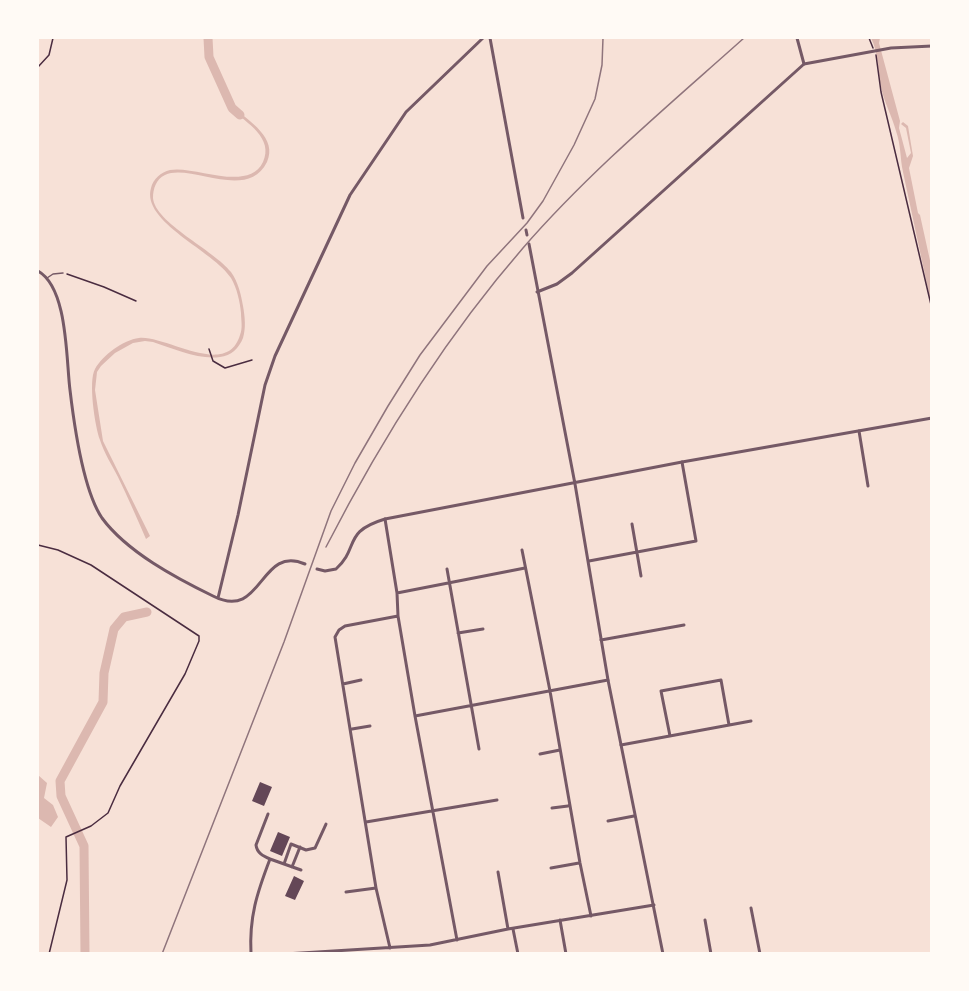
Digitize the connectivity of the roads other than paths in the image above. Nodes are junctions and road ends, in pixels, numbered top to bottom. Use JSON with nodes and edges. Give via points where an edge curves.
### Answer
{"nodes":[{"id":1,"x":483,"y":38,"type":"edge"},
{"id":2,"x":490,"y":38,"type":"edge"},
{"id":3,"x":797,"y":38,"type":"edge"},
{"id":4,"x":932,"y":46,"type":"edge"},
{"id":5,"x":804,"y":64,"type":"junction"},
{"id":6,"x":524,"y":218,"type":"dead end"},
{"id":7,"x":526,"y":230,"type":"dead end"},
{"id":8,"x":527,"y":235,"type":"dead end"},
{"id":9,"x":529,"y":244,"type":"dead end"},
{"id":10,"x":38,"y":271,"type":"edge"},
{"id":11,"x":63,"y":273,"type":"road end"},
{"id":12,"x":47,"y":278,"type":"junction"},
{"id":13,"x":537,"y":292,"type":"junction"},
{"id":14,"x":932,"y":417,"type":"edge"},
{"id":15,"x":859,"y":431,"type":"junction"},
{"id":16,"x":682,"y":462,"type":"junction"},
{"id":17,"x":575,"y":484,"type":"junction"},
{"id":18,"x":868,"y":486,"type":"dead end"},
{"id":19,"x":385,"y":519,"type":"junction"},
{"id":20,"x":632,"y":524,"type":"dead end"},
{"id":21,"x":522,"y":550,"type":"dead end"},
{"id":22,"x":636,"y":551,"type":"junction"},
{"id":23,"x":589,"y":561,"type":"junction"},
{"id":24,"x":305,"y":564,"type":"dead end"},
{"id":25,"x":525,"y":568,"type":"junction"},
{"id":26,"x":317,"y":569,"type":"dead end"},
{"id":27,"x":447,"y":569,"type":"dead end"},
{"id":28,"x":641,"y":576,"type":"dead end"},
{"id":29,"x":449,"y":583,"type":"junction"},
{"id":30,"x":397,"y":593,"type":"junction"},
{"id":31,"x":218,"y":598,"type":"junction"},
{"id":32,"x":398,"y":616,"type":"junction"},
{"id":33,"x":684,"y":625,"type":"dead end"},
{"id":34,"x":483,"y":629,"type":"dead end"},
{"id":35,"x":458,"y":633,"type":"junction"},
{"id":36,"x":601,"y":640,"type":"junction"},
{"id":37,"x":361,"y":680,"type":"dead end"},
{"id":38,"x":608,"y":680,"type":"junction"},
{"id":39,"x":343,"y":684,"type":"junction"},
{"id":40,"x":550,"y":691,"type":"junction"},
{"id":41,"x":471,"y":706,"type":"junction"},
{"id":42,"x":415,"y":716,"type":"junction"},
{"id":43,"x":751,"y":721,"type":"dead end"},
{"id":44,"x":729,"y":725,"type":"junction"},
{"id":45,"x":370,"y":726,"type":"dead end"},
{"id":46,"x":352,"y":729,"type":"junction"},
{"id":47,"x":670,"y":736,"type":"junction"},
{"id":48,"x":621,"y":745,"type":"junction"},
{"id":49,"x":479,"y":748,"type":"dead end"},
{"id":50,"x":560,"y":750,"type":"junction"},
{"id":51,"x":540,"y":754,"type":"dead end"},
{"id":52,"x":497,"y":800,"type":"dead end"},
{"id":53,"x":569,"y":806,"type":"junction"},
{"id":54,"x":552,"y":808,"type":"dead end"},
{"id":55,"x":432,"y":812,"type":"junction"},
{"id":56,"x":268,"y":814,"type":"dead end"},
{"id":57,"x":634,"y":816,"type":"junction"},
{"id":58,"x":608,"y":821,"type":"dead end"},
{"id":59,"x":366,"y":822,"type":"junction"},
{"id":60,"x":326,"y":824,"type":"dead end"},
{"id":61,"x":300,"y":847,"type":"junction"},
{"id":62,"x":270,"y":859,"type":"junction"},
{"id":63,"x":580,"y":862,"type":"junction"},
{"id":64,"x":284,"y":864,"type":"junction"},
{"id":65,"x":292,"y":867,"type":"junction"},
{"id":66,"x":551,"y":868,"type":"dead end"},
{"id":67,"x":301,"y":870,"type":"dead end"},
{"id":68,"x":498,"y":872,"type":"dead end"},
{"id":69,"x":376,"y":888,"type":"junction"},
{"id":70,"x":346,"y":892,"type":"dead end"},
{"id":71,"x":654,"y":905,"type":"junction"},
{"id":72,"x":751,"y":908,"type":"dead end"},
{"id":73,"x":591,"y":916,"type":"junction"},
{"id":74,"x":560,"y":920,"type":"junction"},
{"id":75,"x":705,"y":920,"type":"dead end"},
{"id":76,"x":511,"y":929,"type":"junction"},
{"id":77,"x":457,"y":940,"type":"junction"},
{"id":78,"x":390,"y":948,"type":"junction"},
{"id":79,"x":398,"y":948,"type":"junction"},
{"id":80,"x":251,"y":954,"type":"edge"},
{"id":81,"x":285,"y":954,"type":"edge"},
{"id":82,"x":399,"y":954,"type":"edge"},
{"id":83,"x":518,"y":954,"type":"edge"},
{"id":84,"x":566,"y":954,"type":"edge"},
{"id":85,"x":663,"y":954,"type":"edge"},
{"id":86,"x":711,"y":954,"type":"edge"},
{"id":87,"x":760,"y":954,"type":"edge"}],
"edges":[{"from":1,"to":31,"type":"street","via":[[405,112],[350,195],[273,360]]},
{"from":2,"to":6,"type":"street"},
{"from":3,"to":5,"type":"street"},
{"from":4,"to":5,"type":"street","via":[[891,48]]},
{"from":5,"to":13,"type":"street","via":[[572,273]]},
{"from":7,"to":8,"type":"street"},
{"from":9,"to":13,"type":"street"},
{"from":10,"to":12,"type":"street"},
{"from":11,"to":12,"type":"lane"},
{"from":12,"to":31,"type":"street","via":[[58,304],[68,355],[78,442],[99,512],[134,549]]},
{"from":13,"to":17,"type":"street"},
{"from":14,"to":15,"type":"street"},
{"from":15,"to":16,"type":"street"},
{"from":15,"to":18,"type":"street"},
{"from":16,"to":17,"type":"street"},
{"from":16,"to":22,"type":"street","via":[[696,541]]},
{"from":17,"to":19,"type":"street"},
{"from":17,"to":23,"type":"street"},
{"from":19,"to":26,"type":"street","via":[[360,529],[336,569]]},
{"from":19,"to":30,"type":"street"},
{"from":20,"to":22,"type":"street"},
{"from":21,"to":25,"type":"street"},
{"from":22,"to":23,"type":"street"},
{"from":22,"to":28,"type":"street"},
{"from":23,"to":36,"type":"street"},
{"from":24,"to":31,"type":"street","via":[[280,561],[245,598]]},
{"from":25,"to":29,"type":"street"},
{"from":25,"to":40,"type":"street"},
{"from":27,"to":29,"type":"street"},
{"from":29,"to":30,"type":"street"},
{"from":29,"to":35,"type":"street"},
{"from":30,"to":32,"type":"street"},
{"from":32,"to":39,"type":"street","via":[[339,630],[335,637]]},
{"from":32,"to":42,"type":"street"},
{"from":33,"to":36,"type":"street"},
{"from":34,"to":35,"type":"street"},
{"from":35,"to":41,"type":"street"},
{"from":36,"to":38,"type":"street"},
{"from":37,"to":39,"type":"street"},
{"from":38,"to":40,"type":"street"},
{"from":38,"to":48,"type":"street"},
{"from":39,"to":46,"type":"street"},
{"from":40,"to":41,"type":"street"},
{"from":40,"to":50,"type":"street"},
{"from":41,"to":42,"type":"street"},
{"from":41,"to":49,"type":"street"},
{"from":42,"to":55,"type":"street"},
{"from":43,"to":44,"type":"street"},
{"from":44,"to":47,"type":"street"},
{"from":44,"to":47,"type":"street","via":[[721,680],[661,691]]},
{"from":45,"to":46,"type":"street"},
{"from":46,"to":59,"type":"street"},
{"from":47,"to":48,"type":"street"},
{"from":48,"to":57,"type":"street"},
{"from":50,"to":51,"type":"street"},
{"from":50,"to":53,"type":"street"},
{"from":52,"to":55,"type":"street"},
{"from":53,"to":54,"type":"street"},
{"from":53,"to":63,"type":"street"},
{"from":55,"to":59,"type":"street"},
{"from":55,"to":77,"type":"street"},
{"from":56,"to":62,"type":"street","via":[[256,850]]},
{"from":57,"to":58,"type":"street"},
{"from":57,"to":71,"type":"street"},
{"from":59,"to":69,"type":"street"},
{"from":60,"to":61,"type":"street","via":[[315,848]]},
{"from":61,"to":64,"type":"street","via":[[291,844]]},
{"from":61,"to":65,"type":"street"},
{"from":62,"to":64,"type":"street"},
{"from":62,"to":80,"type":"street","via":[[254,901]]},
{"from":63,"to":66,"type":"street"},
{"from":63,"to":73,"type":"street"},
{"from":64,"to":65,"type":"street"},
{"from":65,"to":67,"type":"street"},
{"from":68,"to":76,"type":"street"},
{"from":69,"to":70,"type":"street"},
{"from":69,"to":78,"type":"street"},
{"from":71,"to":73,"type":"street"},
{"from":71,"to":85,"type":"street"},
{"from":72,"to":87,"type":"street"},
{"from":73,"to":74,"type":"street"},
{"from":74,"to":76,"type":"street"},
{"from":74,"to":84,"type":"street"},
{"from":75,"to":86,"type":"street"},
{"from":76,"to":77,"type":"street"},
{"from":76,"to":83,"type":"street"},
{"from":77,"to":79,"type":"street"},
{"from":78,"to":79,"type":"street"},
{"from":78,"to":81,"type":"street"},
{"from":79,"to":82,"type":"street"}]}
